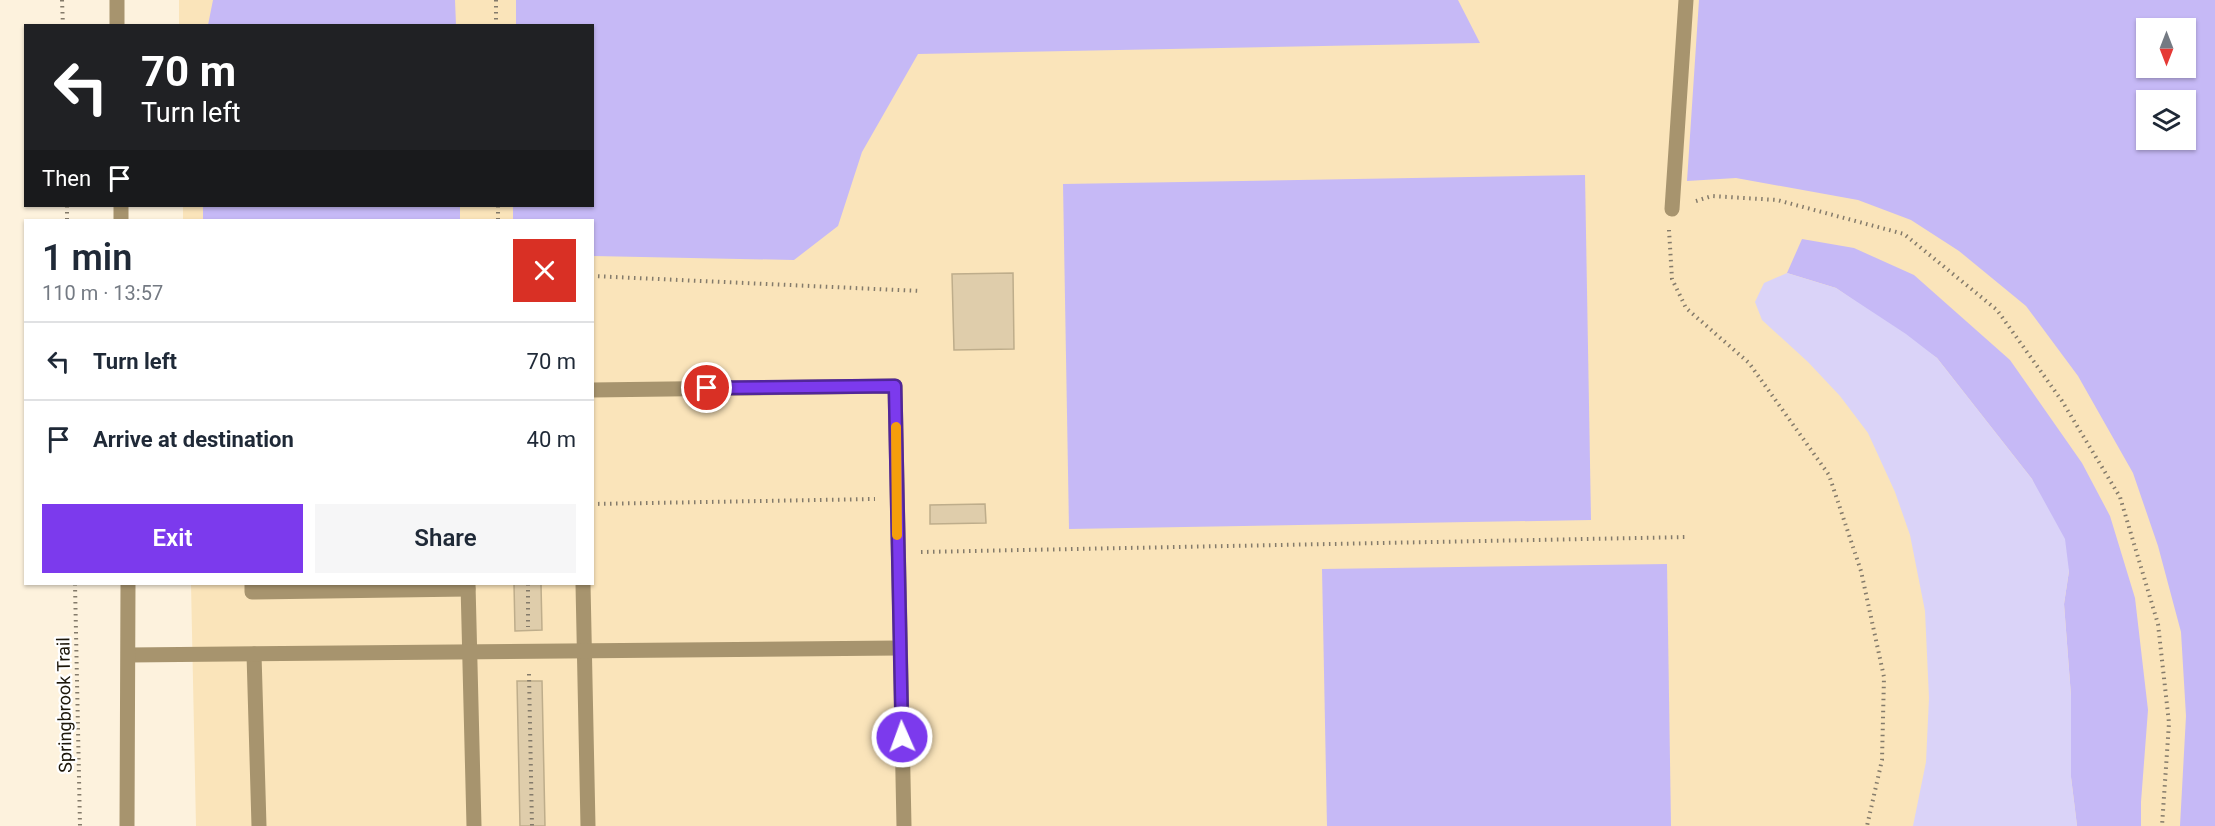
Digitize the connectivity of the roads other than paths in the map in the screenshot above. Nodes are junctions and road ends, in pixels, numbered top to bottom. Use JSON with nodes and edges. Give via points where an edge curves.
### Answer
{"nodes":[{"id":1,"x":117,"y":0,"type":"edge"},
{"id":2,"x":1686,"y":0,"type":"edge"},
{"id":3,"x":117,"y":24,"type":"edge"},
{"id":4,"x":1672,"y":209,"type":"road end"},
{"id":5,"x":594,"y":390,"type":"edge"},
{"id":6,"x":128,"y":585,"type":"edge"},
{"id":7,"x":252,"y":585,"type":"edge"},
{"id":8,"x":583,"y":585,"type":"edge"},
{"id":9,"x":468,"y":586,"type":"edge"},
{"id":10,"x":899,"y":648,"type":"junction"},
{"id":11,"x":584,"y":651,"type":"junction"},
{"id":12,"x":470,"y":652,"type":"junction"},
{"id":13,"x":254,"y":654,"type":"junction"},
{"id":14,"x":129,"y":655,"type":"junction"},
{"id":15,"x":127,"y":826,"type":"edge"},
{"id":16,"x":259,"y":826,"type":"edge"},
{"id":17,"x":474,"y":826,"type":"edge"},
{"id":18,"x":588,"y":826,"type":"edge"},
{"id":19,"x":904,"y":826,"type":"edge"}],
"edges":[{"from":1,"to":3,"type":"street"},
{"from":2,"to":4,"type":"street"},
{"from":5,"to":10,"type":"street","via":[[895,386]]},
{"from":6,"to":14,"type":"street"},
{"from":7,"to":9,"type":"street","via":[[252,592]]},
{"from":8,"to":11,"type":"street"},
{"from":9,"to":12,"type":"street"},
{"from":10,"to":11,"type":"street"},
{"from":10,"to":19,"type":"street"},
{"from":11,"to":12,"type":"street"},
{"from":11,"to":18,"type":"street"},
{"from":12,"to":13,"type":"street"},
{"from":12,"to":17,"type":"street"},
{"from":13,"to":14,"type":"street"},
{"from":13,"to":16,"type":"street"},
{"from":14,"to":15,"type":"street"}]}
